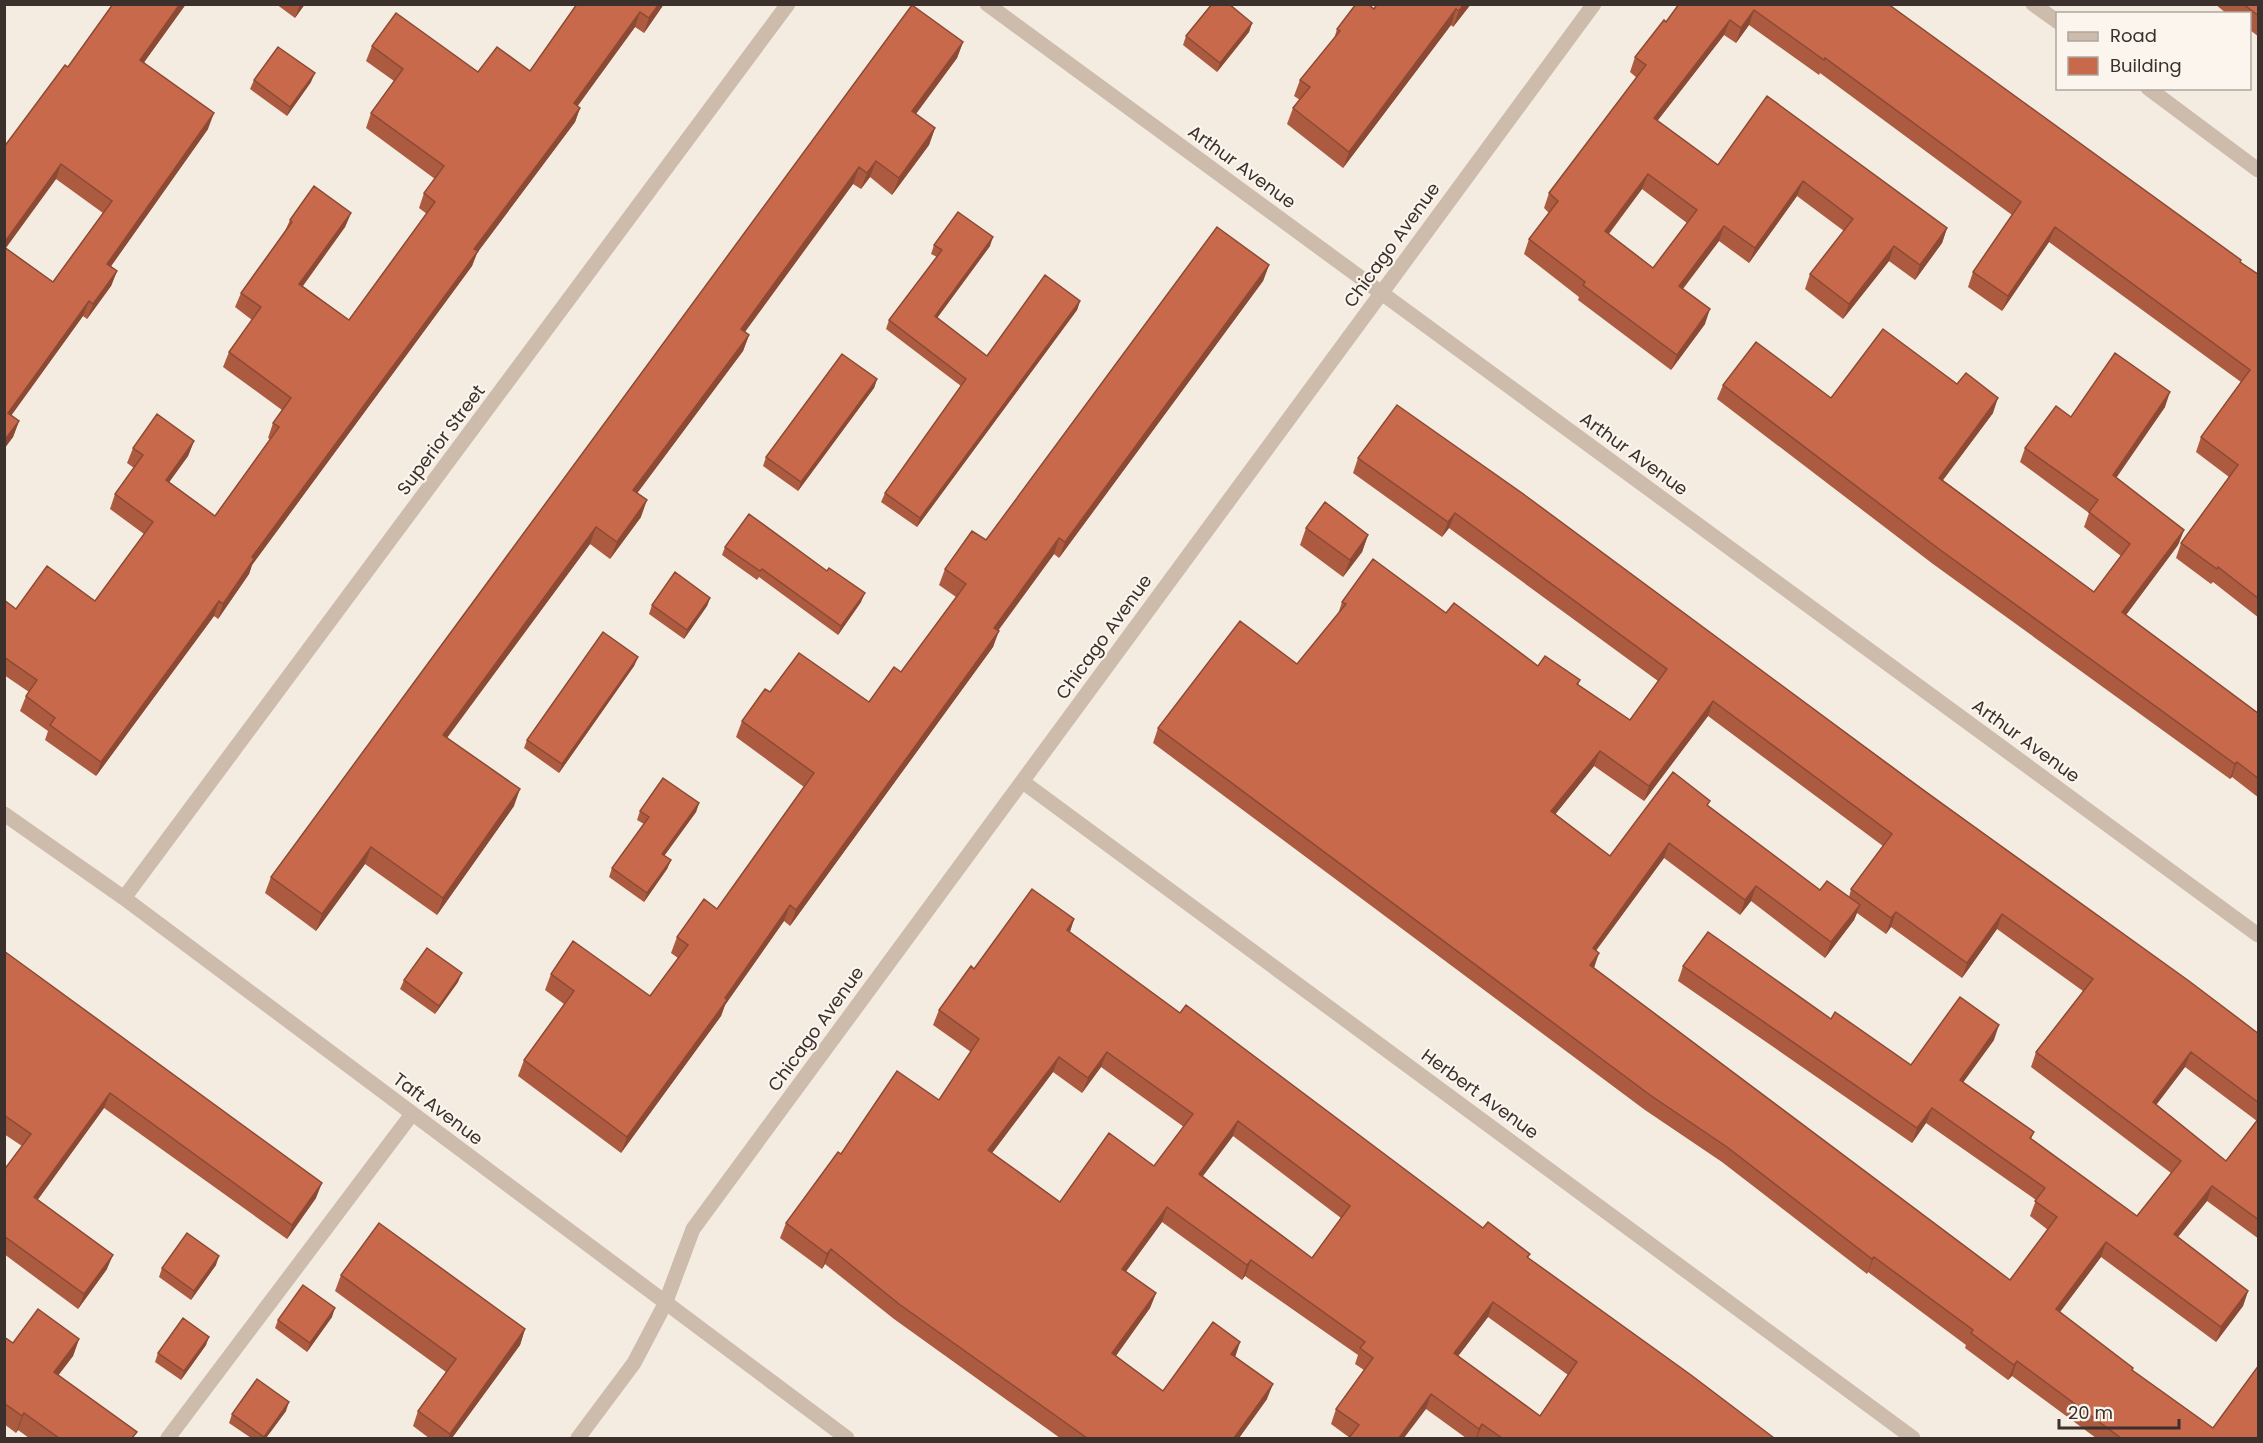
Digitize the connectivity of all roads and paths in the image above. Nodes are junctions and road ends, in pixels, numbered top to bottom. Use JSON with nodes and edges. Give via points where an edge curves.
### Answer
{"nodes":[{"id":1,"x":788,"y":4,"type":"edge"},
{"id":2,"x":987,"y":4,"type":"edge"},
{"id":3,"x":1594,"y":4,"type":"edge"},
{"id":4,"x":2033,"y":4,"type":"edge"},
{"id":5,"x":2056,"y":21,"type":"edge"},
{"id":6,"x":2151,"y":90,"type":"edge"},
{"id":7,"x":2259,"y":170,"type":"edge"},
{"id":8,"x":1381,"y":293,"type":"junction"},
{"id":9,"x":1023,"y":782,"type":"junction"},
{"id":10,"x":4,"y":814,"type":"edge"},
{"id":11,"x":124,"y":898,"type":"junction"},
{"id":12,"x":2259,"y":935,"type":"edge"},
{"id":13,"x":412,"y":1114,"type":"junction"},
{"id":14,"x":665,"y":1304,"type":"junction"},
{"id":15,"x":168,"y":1438,"type":"edge"},
{"id":16,"x":578,"y":1438,"type":"edge"},
{"id":17,"x":847,"y":1438,"type":"edge"},
{"id":18,"x":1913,"y":1438,"type":"edge"}],
"edges":[{"from":1,"to":11,"type":"street","name":"Superior Street"},
{"from":2,"to":8,"type":"street","name":"Arthur Avenue"},
{"from":3,"to":8,"type":"street","name":"Chicago Avenue"},
{"from":4,"to":5,"type":"street"},
{"from":6,"to":7,"type":"street"},
{"from":8,"to":9,"type":"street","name":"Chicago Avenue"},
{"from":8,"to":12,"type":"street","name":"Arthur Avenue"},
{"from":9,"to":14,"type":"street","name":"Chicago Avenue","via":[[693,1229]]},
{"from":9,"to":18,"type":"street","name":"Herbert Avenue"},
{"from":10,"to":11,"type":"street","name":"Taft Avenue"},
{"from":11,"to":13,"type":"street","name":"Taft Avenue"},
{"from":13,"to":14,"type":"street","name":"Taft Avenue"},
{"from":13,"to":15,"type":"street"},
{"from":14,"to":16,"type":"street","name":"Chicago Avenue","via":[[634,1363]]},
{"from":14,"to":17,"type":"street","name":"Taft Avenue"}]}
